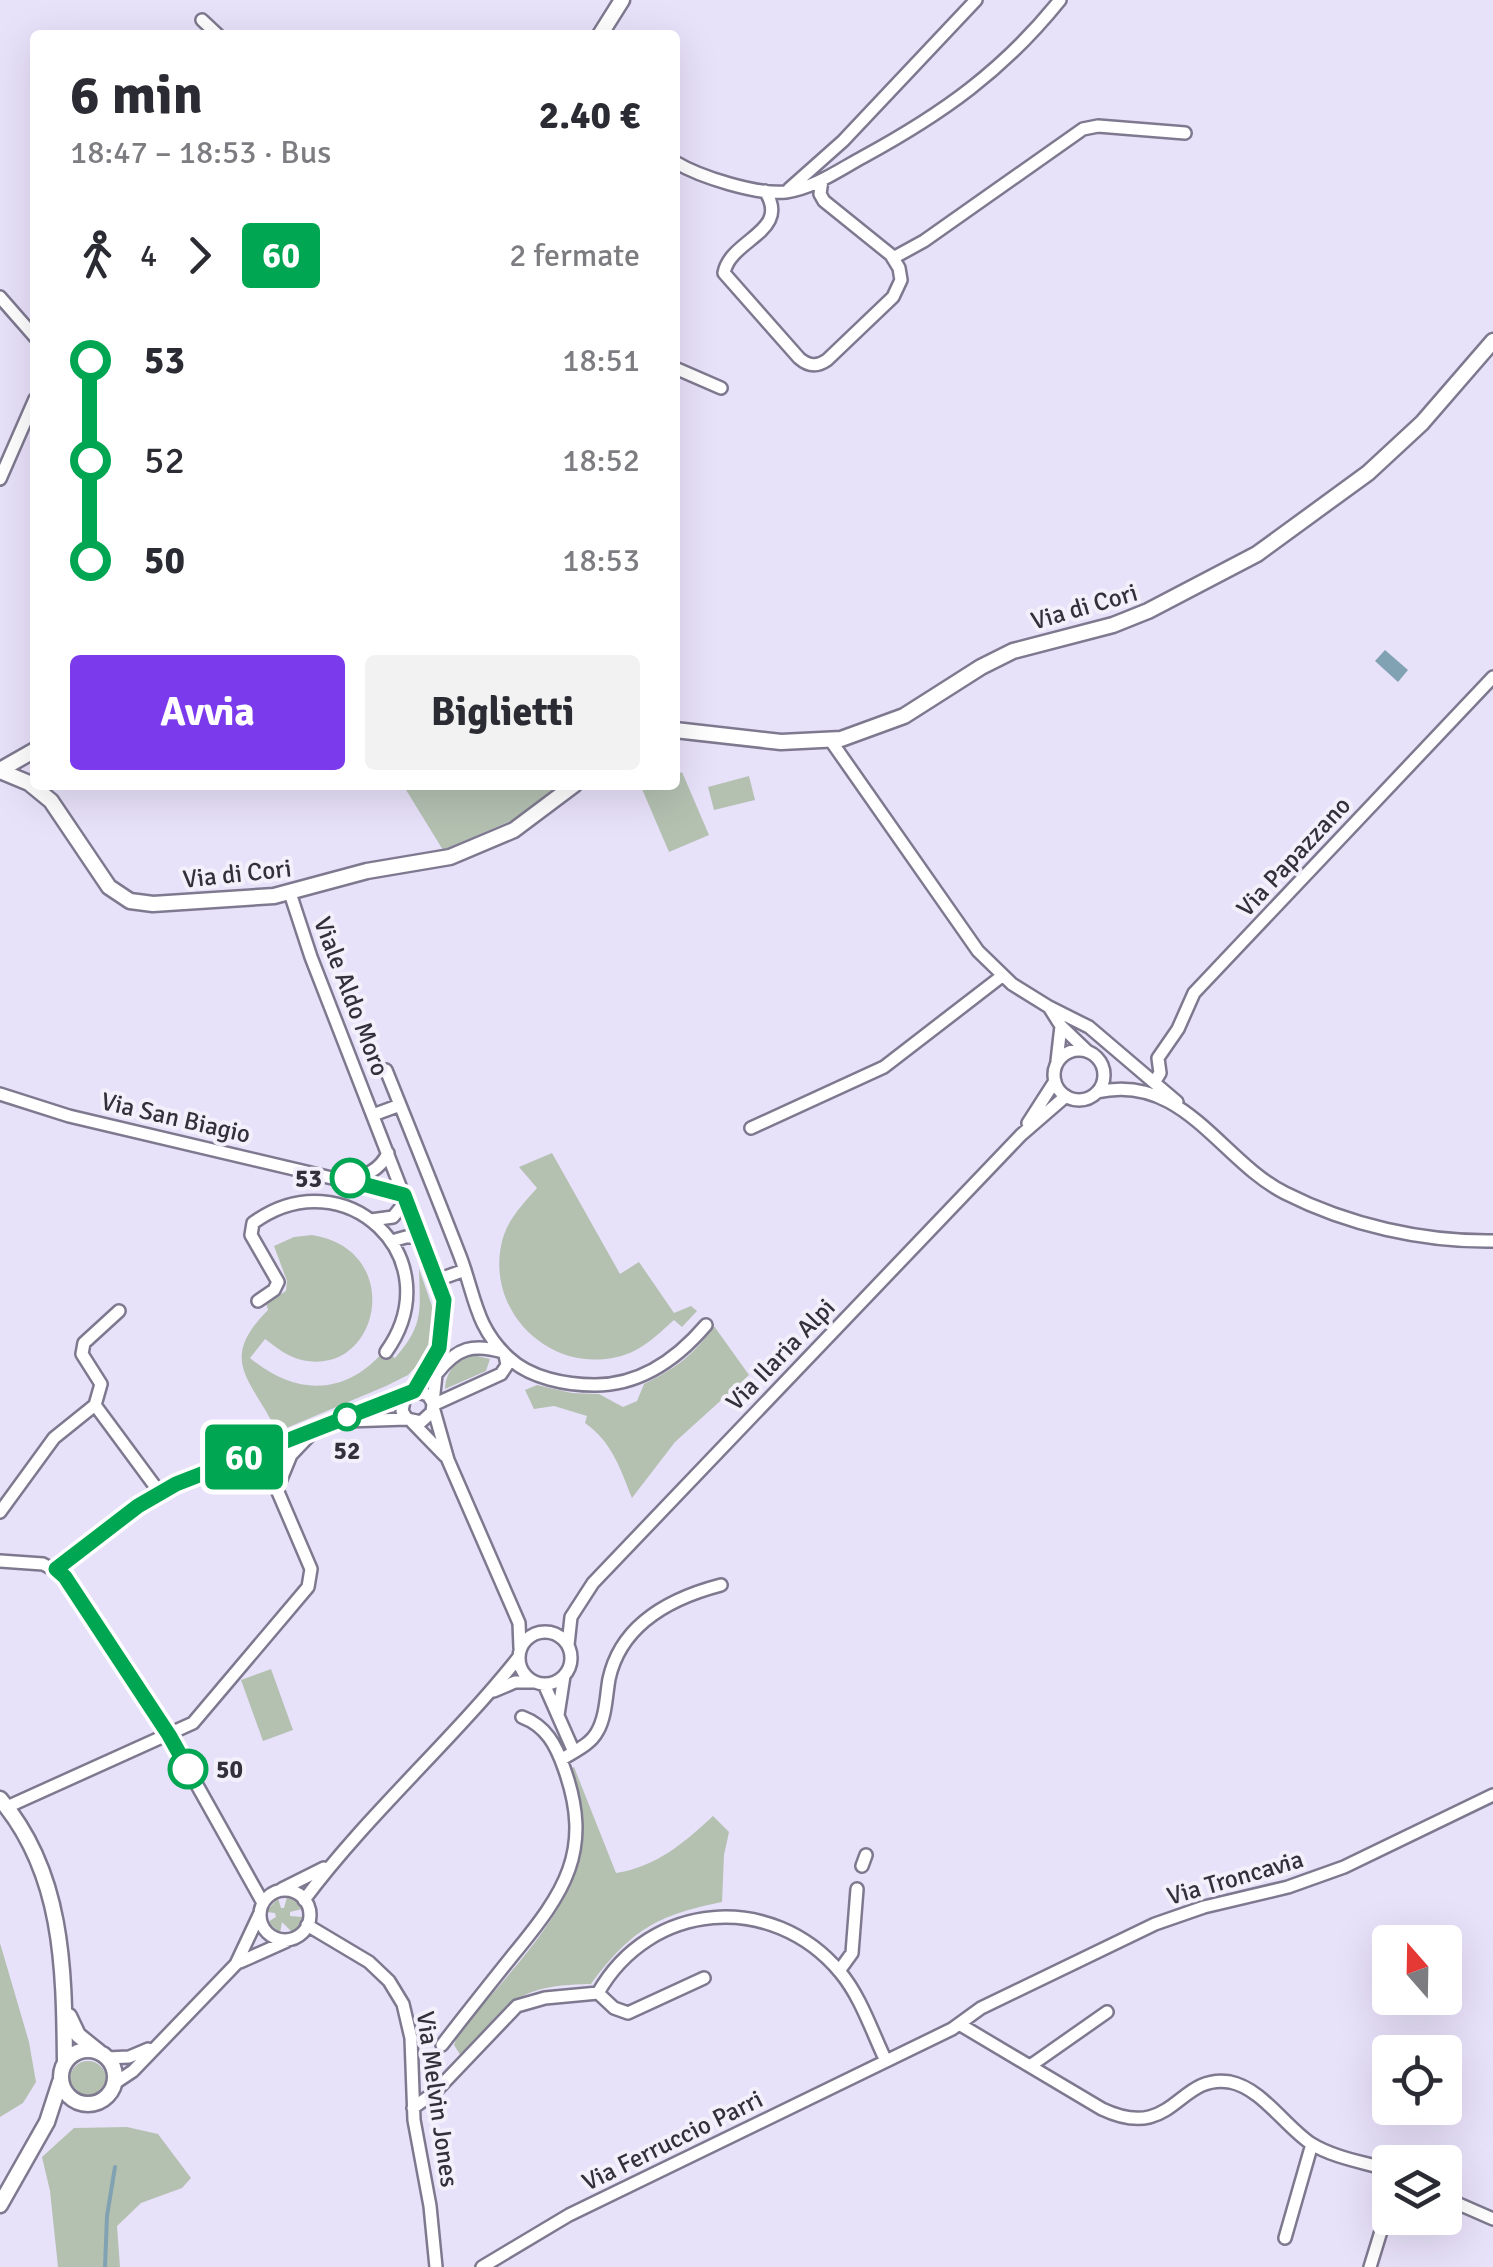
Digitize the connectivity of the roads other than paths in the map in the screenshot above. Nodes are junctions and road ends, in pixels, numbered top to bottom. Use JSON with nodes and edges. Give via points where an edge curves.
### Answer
{"nodes":[{"id":1,"x":622,"y":0,"type":"edge"},
{"id":2,"x":976,"y":0,"type":"edge"},
{"id":3,"x":1060,"y":0,"type":"edge"},
{"id":4,"x":202,"y":20,"type":"dead end"},
{"id":5,"x":213,"y":30,"type":"edge"},
{"id":6,"x":603,"y":30,"type":"edge"},
{"id":7,"x":1184,"y":133,"type":"dead end"},
{"id":8,"x":680,"y":164,"type":"edge"},
{"id":9,"x":822,"y":180,"type":"junction"},
{"id":10,"x":765,"y":191,"type":"junction"},
{"id":11,"x":786,"y":192,"type":"junction"},
{"id":12,"x":893,"y":258,"type":"junction"},
{"id":13,"x":0,"y":297,"type":"edge"},
{"id":14,"x":30,"y":332,"type":"edge"},
{"id":15,"x":1493,"y":341,"type":"edge"},
{"id":16,"x":680,"y":370,"type":"edge"},
{"id":17,"x":720,"y":388,"type":"dead end"},
{"id":18,"x":30,"y":410,"type":"edge"},
{"id":19,"x":0,"y":478,"type":"edge"},
{"id":20,"x":1493,"y":677,"type":"edge"},
{"id":21,"x":680,"y":731,"type":"edge"},
{"id":22,"x":831,"y":742,"type":"junction"},
{"id":23,"x":30,"y":753,"type":"edge"},
{"id":24,"x":0,"y":771,"type":"edge"},
{"id":25,"x":30,"y":784,"type":"edge"},
{"id":26,"x":38,"y":790,"type":"edge"},
{"id":27,"x":567,"y":790,"type":"edge"},
{"id":28,"x":290,"y":893,"type":"junction"},
{"id":29,"x":1002,"y":976,"type":"junction"},
{"id":30,"x":1049,"y":1007,"type":"junction"},
{"id":31,"x":1062,"y":1026,"type":"junction"},
{"id":32,"x":1087,"y":1051,"type":"junction"},
{"id":33,"x":1057,"y":1064,"type":"junction"},
{"id":34,"x":1102,"y":1064,"type":"junction"},
{"id":35,"x":386,"y":1070,"type":"dead end"},
{"id":36,"x":1155,"y":1080,"type":"junction"},
{"id":37,"x":1055,"y":1081,"type":"junction"},
{"id":38,"x":1126,"y":1089,"type":"junction"},
{"id":39,"x":1097,"y":1092,"type":"junction"},
{"id":40,"x":0,"y":1094,"type":"edge"},
{"id":41,"x":1066,"y":1096,"type":"junction"},
{"id":42,"x":400,"y":1105,"type":"junction"},
{"id":43,"x":1183,"y":1108,"type":"junction"},
{"id":44,"x":373,"y":1115,"type":"junction"},
{"id":45,"x":751,"y":1128,"type":"dead end"},
{"id":46,"x":1021,"y":1135,"type":"junction"},
{"id":47,"x":388,"y":1153,"type":"junction"},
{"id":48,"x":344,"y":1179,"type":"junction"},
{"id":49,"x":405,"y":1198,"type":"junction"},
{"id":50,"x":371,"y":1220,"type":"junction"},
{"id":51,"x":420,"y":1238,"type":"junction"},
{"id":52,"x":392,"y":1241,"type":"junction"},
{"id":53,"x":1493,"y":1241,"type":"edge"},
{"id":54,"x":464,"y":1270,"type":"junction"},
{"id":55,"x":436,"y":1280,"type":"junction"},
{"id":56,"x":469,"y":1292,"type":"junction"},
{"id":57,"x":258,"y":1300,"type":"dead end"},
{"id":58,"x":444,"y":1300,"type":"junction"},
{"id":59,"x":120,"y":1312,"type":"dead end"},
{"id":60,"x":706,"y":1326,"type":"dead end"},
{"id":61,"x":439,"y":1348,"type":"junction"},
{"id":62,"x":386,"y":1352,"type":"dead end"},
{"id":63,"x":504,"y":1354,"type":"junction"},
{"id":64,"x":436,"y":1374,"type":"junction"},
{"id":65,"x":412,"y":1392,"type":"junction"},
{"id":66,"x":95,"y":1405,"type":"junction"},
{"id":67,"x":433,"y":1405,"type":"junction"},
{"id":68,"x":410,"y":1420,"type":"junction"},
{"id":69,"x":337,"y":1421,"type":"junction"},
{"id":70,"x":323,"y":1426,"type":"junction"},
{"id":71,"x":248,"y":1456,"type":"junction"},
{"id":72,"x":448,"y":1460,"type":"junction"},
{"id":73,"x":278,"y":1489,"type":"junction"},
{"id":74,"x":160,"y":1493,"type":"junction"},
{"id":75,"x":0,"y":1512,"type":"edge"},
{"id":76,"x":0,"y":1561,"type":"edge"},
{"id":77,"x":56,"y":1569,"type":"junction"},
{"id":78,"x":721,"y":1585,"type":"dead end"},
{"id":79,"x":576,"y":1607,"type":"junction"},
{"id":80,"x":519,"y":1623,"type":"junction"},
{"id":81,"x":539,"y":1632,"type":"junction"},
{"id":82,"x":568,"y":1645,"type":"junction"},
{"id":83,"x":519,"y":1653,"type":"junction"},
{"id":84,"x":564,"y":1676,"type":"junction"},
{"id":85,"x":539,"y":1683,"type":"junction"},
{"id":86,"x":490,"y":1692,"type":"junction"},
{"id":87,"x":558,"y":1715,"type":"junction"},
{"id":88,"x":522,"y":1717,"type":"dead end"},
{"id":89,"x":169,"y":1735,"type":"junction"},
{"id":90,"x":574,"y":1752,"type":"junction"},
{"id":91,"x":561,"y":1760,"type":"junction"},
{"id":92,"x":1493,"y":1795,"type":"edge"},
{"id":93,"x":4,"y":1803,"type":"edge"},
{"id":94,"x":332,"y":1863,"type":"junction"},
{"id":95,"x":857,"y":1888,"type":"dead end"},
{"id":96,"x":281,"y":1890,"type":"junction"},
{"id":97,"x":304,"y":1900,"type":"junction"},
{"id":98,"x":261,"y":1908,"type":"junction"},
{"id":99,"x":307,"y":1925,"type":"junction"},
{"id":100,"x":293,"y":1938,"type":"junction"},
{"id":101,"x":236,"y":1964,"type":"junction"},
{"id":102,"x":840,"y":1971,"type":"junction"},
{"id":103,"x":704,"y":1978,"type":"dead end"},
{"id":104,"x":598,"y":1993,"type":"junction"},
{"id":105,"x":64,"y":2004,"type":"junction"},
{"id":106,"x":1108,"y":2012,"type":"dead end"},
{"id":107,"x":960,"y":2024,"type":"junction"},
{"id":108,"x":156,"y":2044,"type":"junction"},
{"id":109,"x":442,"y":2045,"type":"dead end"},
{"id":110,"x":103,"y":2055,"type":"junction"},
{"id":111,"x":886,"y":2061,"type":"junction"},
{"id":112,"x":1030,"y":2066,"type":"junction"},
{"id":113,"x":63,"y":2070,"type":"junction"},
{"id":114,"x":115,"y":2083,"type":"junction"},
{"id":115,"x":82,"y":2104,"type":"junction"},
{"id":116,"x":414,"y":2108,"type":"junction"},
{"id":117,"x":48,"y":2122,"type":"junction"},
{"id":118,"x":1312,"y":2144,"type":"junction"},
{"id":119,"x":1372,"y":2165,"type":"edge"},
{"id":120,"x":0,"y":2205,"type":"edge"},
{"id":121,"x":1462,"y":2205,"type":"edge"},
{"id":122,"x":1493,"y":2219,"type":"edge"},
{"id":123,"x":1380,"y":2235,"type":"edge"},
{"id":124,"x":1285,"y":2238,"type":"dead end"},
{"id":125,"x":436,"y":2267,"type":"edge"},
{"id":126,"x":482,"y":2267,"type":"edge"},
{"id":127,"x":1370,"y":2267,"type":"edge"}],
"edges":[{"from":1,"to":6,"type":"main road"},
{"from":2,"to":11,"type":"street"},
{"from":3,"to":9,"type":"street","via":[[1021,46],[954,104]]},
{"from":4,"to":5,"type":"street"},
{"from":7,"to":12,"type":"street","via":[[1084,129]]},
{"from":8,"to":10,"type":"street"},
{"from":9,"to":11,"type":"street"},
{"from":9,"to":12,"type":"street","via":[[826,204]]},
{"from":10,"to":11,"type":"street"},
{"from":10,"to":12,"type":"street","via":[[772,218],[724,273],[804,362],[827,360],[896,294],[901,276]]},
{"from":13,"to":14,"type":"street"},
{"from":15,"to":22,"type":"main road","name":"Via di Cori","via":[[1389,455],[1251,557],[1130,619],[1008,653],[904,716]]},
{"from":16,"to":17,"type":"street"},
{"from":18,"to":19,"type":"street"},
{"from":20,"to":36,"type":"street","name":"Via Papazzano","via":[[1196,991],[1158,1058]]},
{"from":21,"to":22,"type":"main road","name":"Via di Cori"},
{"from":22,"to":29,"type":"street"},
{"from":23,"to":24,"type":"main road"},
{"from":24,"to":25,"type":"main road","name":"Via di Cori"},
{"from":26,"to":28,"type":"main road","name":"Via di Cori","via":[[102,880],[126,899],[152,904]]},
{"from":27,"to":28,"type":"main road","name":"Via di Cori","via":[[514,830],[469,851]]},
{"from":28,"to":44,"type":"street","name":"Viale Aldo Moro"},
{"from":29,"to":30,"type":"street"},
{"from":29,"to":45,"type":"street","via":[[884,1066]]},
{"from":30,"to":31,"type":"street"},
{"from":30,"to":36,"type":"street","via":[[1086,1024]]},
{"from":31,"to":32,"type":"street"},
{"from":31,"to":33,"type":"street"},
{"from":32,"to":33,"type":"street","via":[[1066,1054]]},
{"from":32,"to":34,"type":"street"},
{"from":33,"to":37,"type":"street"},
{"from":34,"to":38,"type":"street"},
{"from":34,"to":39,"type":"street"},
{"from":35,"to":42,"type":"street","name":"Viale Aldo Moro"},
{"from":36,"to":43,"type":"street"},
{"from":37,"to":41,"type":"street"},
{"from":37,"to":46,"type":"street","name":"Via Ilaria Alpi"},
{"from":38,"to":39,"type":"street"},
{"from":38,"to":43,"type":"street"},
{"from":39,"to":41,"type":"street","via":[[1082,1099]]},
{"from":40,"to":48,"type":"street","name":"Via San Biagio"},
{"from":41,"to":46,"type":"street","name":"Via Ilaria Alpi"},
{"from":42,"to":44,"type":"street","name":"Viale Aldo Moro"},
{"from":42,"to":54,"type":"street","name":"Viale Aldo Moro"},
{"from":43,"to":53,"type":"street","via":[[1253,1172],[1295,1198],[1412,1236]]},
{"from":44,"to":47,"type":"street","name":"Viale Aldo Moro"},
{"from":46,"to":79,"type":"street","name":"Via Ilaria Alpi"},
{"from":47,"to":48,"type":"street","via":[[378,1168]]},
{"from":47,"to":49,"type":"street","name":"Viale Aldo Moro"},
{"from":48,"to":49,"type":"street","name":"Via San Biagio"},
{"from":49,"to":50,"type":"street","via":[[392,1217]]},
{"from":49,"to":51,"type":"street","name":"Viale Aldo Moro"},
{"from":50,"to":52,"type":"street"},
{"from":50,"to":57,"type":"street","via":[[348,1207],[312,1202],[284,1206],[255,1221],[252,1235],[278,1282]]},
{"from":51,"to":52,"type":"street"},
{"from":51,"to":55,"type":"street","name":"Viale Aldo Moro"},
{"from":52,"to":62,"type":"street","via":[[407,1293],[402,1324]]},
{"from":54,"to":55,"type":"street"},
{"from":54,"to":56,"type":"street","name":"Viale Aldo Moro"},
{"from":55,"to":58,"type":"street","name":"Viale Aldo Moro"},
{"from":56,"to":58,"type":"street"},
{"from":56,"to":63,"type":"street","name":"Viale Aldo Moro"},
{"from":58,"to":61,"type":"street"},
{"from":59,"to":66,"type":"street","via":[[82,1348],[102,1387]]},
{"from":60,"to":63,"type":"street","via":[[661,1366],[623,1383],[551,1379]]},
{"from":61,"to":64,"type":"street"},
{"from":61,"to":65,"type":"street"},
{"from":63,"to":64,"type":"street","via":[[464,1348]]},
{"from":63,"to":67,"type":"street","via":[[501,1374]]},
{"from":64,"to":67,"type":"street"},
{"from":65,"to":67,"type":"street","via":[[424,1392]]},
{"from":65,"to":68,"type":"street","via":[[401,1406]]},
{"from":65,"to":69,"type":"street"},
{"from":66,"to":74,"type":"street"},
{"from":66,"to":75,"type":"street","via":[[54,1438]]},
{"from":67,"to":68,"type":"street","via":[[426,1420]]},
{"from":67,"to":72,"type":"street"},
{"from":68,"to":69,"type":"street"},
{"from":68,"to":72,"type":"street"},
{"from":69,"to":70,"type":"street"},
{"from":70,"to":71,"type":"street"},
{"from":70,"to":73,"type":"street","via":[[293,1451]]},
{"from":71,"to":73,"type":"street","via":[[264,1466]]},
{"from":71,"to":74,"type":"street"},
{"from":72,"to":80,"type":"street"},
{"from":73,"to":89,"type":"street","via":[[310,1565],[310,1584],[205,1711]]},
{"from":74,"to":77,"type":"street"},
{"from":76,"to":77,"type":"street"},
{"from":77,"to":89,"type":"street"},
{"from":78,"to":90,"type":"street","via":[[671,1602],[634,1630],[612,1667],[599,1728]]},
{"from":79,"to":81,"type":"street","name":"Via Ilaria Alpi"},
{"from":79,"to":82,"type":"street","name":"Via Ilaria Alpi"},
{"from":80,"to":81,"type":"street"},
{"from":80,"to":83,"type":"street"},
{"from":81,"to":82,"type":"street","via":[[557,1634]]},
{"from":81,"to":83,"type":"street"},
{"from":82,"to":84,"type":"street","via":[[571,1661]]},
{"from":83,"to":85,"type":"street","via":[[523,1672]]},
{"from":83,"to":86,"type":"street"},
{"from":84,"to":85,"type":"street"},
{"from":84,"to":87,"type":"street"},
{"from":85,"to":86,"type":"street","via":[[516,1682]]},
{"from":85,"to":87,"type":"street"},
{"from":86,"to":94,"type":"street"},
{"from":87,"to":90,"type":"street"},
{"from":88,"to":91,"type":"street","via":[[545,1731]]},
{"from":89,"to":93,"type":"street"},
{"from":89,"to":98,"type":"street"},
{"from":90,"to":91,"type":"street"},
{"from":91,"to":109,"type":"street","via":[[576,1828],[564,1886]]},
{"from":92,"to":107,"type":"street","name":"Via Troncavia","via":[[1344,1867],[1161,1922]]},
{"from":93,"to":105,"type":"main road","via":[[50,1892]]},
{"from":94,"to":96,"type":"street"},
{"from":94,"to":97,"type":"street"},
{"from":95,"to":102,"type":"street","via":[[852,1953]]},
{"from":96,"to":97,"type":"street"},
{"from":96,"to":98,"type":"street"},
{"from":97,"to":99,"type":"street"},
{"from":98,"to":100,"type":"street","via":[[262,1926],[272,1936]]},
{"from":98,"to":101,"type":"street"},
{"from":99,"to":100,"type":"street"},
{"from":99,"to":116,"type":"street","name":"Via Melvin Jones","via":[[370,1962],[397,1993],[411,2038]]},
{"from":100,"to":101,"type":"street"},
{"from":101,"to":108,"type":"street"},
{"from":102,"to":104,"type":"street","via":[[782,1929],[711,1917],[644,1942]]},
{"from":102,"to":111,"type":"street"},
{"from":103,"to":104,"type":"street","via":[[628,2013]]},
{"from":104,"to":116,"type":"street","via":[[517,2006]]},
{"from":105,"to":110,"type":"main road","via":[[78,2034]]},
{"from":105,"to":113,"type":"main road"},
{"from":106,"to":112,"type":"street"},
{"from":107,"to":111,"type":"street","name":"Via Troncavia"},
{"from":107,"to":112,"type":"street"},
{"from":108,"to":110,"type":"street","via":[[129,2057]]},
{"from":108,"to":114,"type":"street"},
{"from":110,"to":113,"type":"main road","via":[[84,2050]]},
{"from":110,"to":114,"type":"main road"},
{"from":111,"to":126,"type":"street","name":"Via Ferruccio Parri","via":[[569,2215]]},
{"from":112,"to":118,"type":"street","via":[[1133,2120],[1154,2116],[1204,2086],[1231,2082]]},
{"from":113,"to":115,"type":"main road","via":[[66,2094]]},
{"from":113,"to":117,"type":"main road"},
{"from":114,"to":115,"type":"main road","via":[[106,2098]]},
{"from":115,"to":117,"type":"main road"},
{"from":116,"to":125,"type":"street","name":"Via Melvin Jones"},
{"from":117,"to":120,"type":"main road"},
{"from":118,"to":119,"type":"street"},
{"from":118,"to":124,"type":"street"},
{"from":121,"to":122,"type":"street"},
{"from":123,"to":127,"type":"street"}]}
